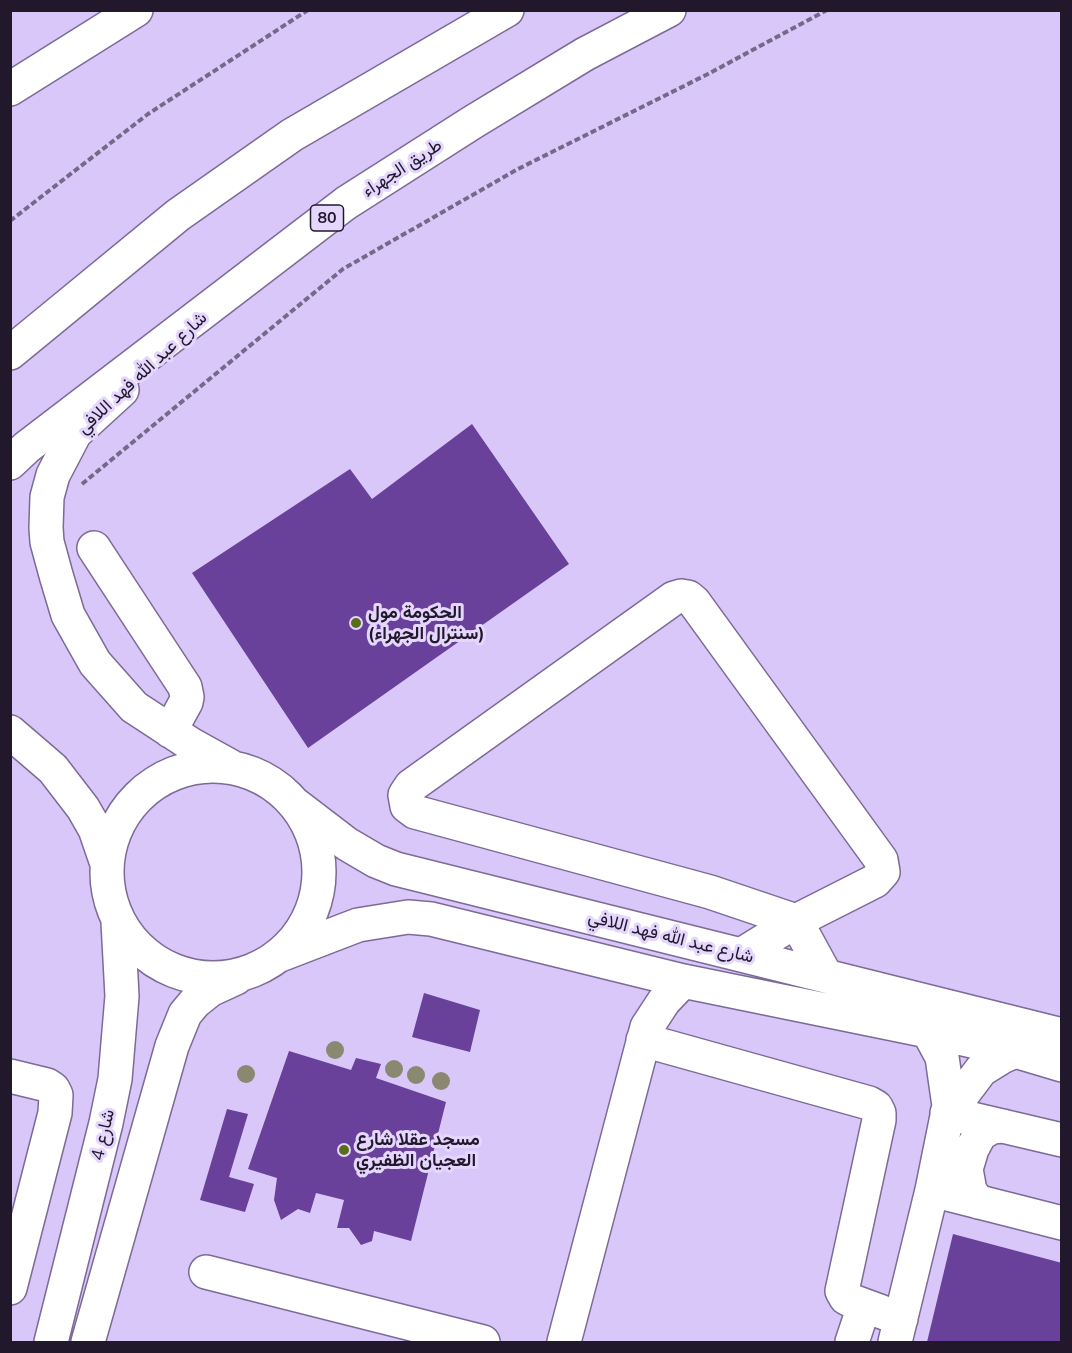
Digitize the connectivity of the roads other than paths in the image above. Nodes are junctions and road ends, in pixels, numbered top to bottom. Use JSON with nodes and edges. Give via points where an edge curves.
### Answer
{"nodes":[{"id":1,"x":136,"y":10,"type":"edge"},
{"id":2,"x":507,"y":10,"type":"edge"},
{"id":3,"x":669,"y":10,"type":"edge"},
{"id":4,"x":10,"y":89,"type":"edge"},
{"id":5,"x":225,"y":296,"type":"junction"},
{"id":6,"x":10,"y":353,"type":"edge"},
{"id":7,"x":10,"y":463,"type":"edge"},
{"id":8,"x":94,"y":548,"type":"dead end"},
{"id":9,"x":170,"y":731,"type":"junction"},
{"id":10,"x":10,"y":732,"type":"edge"},
{"id":11,"x":232,"y":767,"type":"junction"},
{"id":12,"x":296,"y":805,"type":"junction"},
{"id":13,"x":106,"y":861,"type":"junction"},
{"id":14,"x":795,"y":921,"type":"junction"},
{"id":15,"x":117,"y":922,"type":"junction"},
{"id":16,"x":280,"y":955,"type":"junction"},
{"id":17,"x":741,"y":955,"type":"junction"},
{"id":18,"x":631,"y":968,"type":"junction"},
{"id":19,"x":244,"y":975,"type":"junction"},
{"id":20,"x":826,"y":976,"type":"junction"},
{"id":21,"x":683,"y":981,"type":"junction"},
{"id":22,"x":928,"y":1031,"type":"junction"},
{"id":23,"x":645,"y":1033,"type":"junction"},
{"id":24,"x":1062,"y":1035,"type":"edge"},
{"id":25,"x":1015,"y":1051,"type":"junction"},
{"id":26,"x":1062,"y":1065,"type":"edge"},
{"id":27,"x":10,"y":1076,"type":"edge"},
{"id":28,"x":948,"y":1109,"type":"junction"},
{"id":29,"x":1003,"y":1126,"type":"junction"},
{"id":30,"x":1062,"y":1140,"type":"edge"},
{"id":31,"x":932,"y":1190,"type":"junction"},
{"id":32,"x":978,"y":1202,"type":"junction"},
{"id":33,"x":1062,"y":1223,"type":"edge"},
{"id":34,"x":206,"y":1272,"type":"dead end"},
{"id":35,"x":10,"y":1288,"type":"edge"},
{"id":36,"x":864,"y":1306,"type":"junction"},
{"id":37,"x":898,"y":1331,"type":"edge"},
{"id":38,"x":420,"y":1335,"type":"edge"},
{"id":39,"x":51,"y":1342,"type":"edge"},
{"id":40,"x":88,"y":1342,"type":"edge"},
{"id":41,"x":483,"y":1342,"type":"edge"},
{"id":42,"x":564,"y":1342,"type":"edge"},
{"id":43,"x":852,"y":1342,"type":"edge"}],
"edges":[{"from":1,"to":4,"type":"main road"},
{"from":2,"to":6,"type":"main road","via":[[292,135],[178,215]]},
{"from":3,"to":5,"type":"main road","name":"طريق الجهراء","number":"80","via":[[585,54],[346,203]]},
{"from":5,"to":7,"type":"main road","name":"طريق الجهراء","number":"80"},
{"from":5,"to":9,"type":"main road","name":"شارع عبد الله فهد اللافي","via":[[75,433],[47,497],[47,542],[68,615],[95,663],[135,707]]},
{"from":8,"to":9,"type":"main road","via":[[185,687],[188,697]]},
{"from":9,"to":11,"type":"main road","name":"شارع عبد الله فهد اللافي"},
{"from":10,"to":13,"type":"main road","via":[[53,769],[84,808],[96,829]]},
{"from":11,"to":12,"type":"main road","via":[[278,788]]},
{"from":11,"to":13,"type":"main road","via":[[197,767],[164,778],[135,798],[116,827]]},
{"from":12,"to":16,"type":"main road","via":[[313,834],[320,866],[316,900],[303,930]]},
{"from":12,"to":17,"type":"main road","name":"شارع عبد الله فهد اللافي","via":[[347,844],[396,869]]},
{"from":13,"to":15,"type":"main road","via":[[107,892]]},
{"from":14,"to":14,"type":"main road","via":[[875,881],[883,866],[688,597],[674,598],[411,786],[405,795],[407,806],[415,812],[710,892]]},
{"from":14,"to":17,"type":"main road"},
{"from":14,"to":20,"type":"main road"},
{"from":15,"to":19,"type":"main road","via":[[140,951],[171,971],[207,979]]},
{"from":15,"to":39,"type":"main road","name":"شارع 4","via":[[122,996],[115,1079]]},
{"from":16,"to":18,"type":"main road","name":"شارع عبد الله فهد اللافي","via":[[358,926],[408,918],[431,919]]},
{"from":16,"to":19,"type":"main road"},
{"from":17,"to":20,"type":"main road","name":"شارع عبد الله فهد اللافي"},
{"from":18,"to":21,"type":"main road","name":"شارع عبد الله فهد اللافي"},
{"from":18,"to":23,"type":"main road","via":[[641,995]]},
{"from":19,"to":40,"type":"main road","via":[[210,990],[185,1014],[172,1046]]},
{"from":20,"to":24,"type":"main road","name":"شارع عبد الله فهد اللافي"},
{"from":21,"to":22,"type":"main road","name":"شارع عبد الله فهد اللافي"},
{"from":21,"to":23,"type":"main road","via":[[663,1001]]},
{"from":22,"to":25,"type":"main road","name":"شارع عبد الله فهد اللافي"},
{"from":22,"to":28,"type":"main road","via":[[942,1057]]},
{"from":23,"to":36,"type":"main road","via":[[876,1107],[879,1120],[842,1284],[846,1298]]},
{"from":23,"to":42,"type":"main road"},
{"from":25,"to":26,"type":"main road","name":"شارع عبد الله فهد اللافي"},
{"from":25,"to":28,"type":"main road","via":[[981,1070]]},
{"from":27,"to":35,"type":"main road","via":[[53,1089],[56,1113]]},
{"from":28,"to":29,"type":"main road"},
{"from":28,"to":31,"type":"main road"},
{"from":29,"to":30,"type":"main road"},
{"from":29,"to":32,"type":"main road","via":[[980,1134],[972,1149],[966,1169],[970,1191]]},
{"from":31,"to":32,"type":"main road"},
{"from":31,"to":37,"type":"main road"},
{"from":32,"to":33,"type":"main road"},
{"from":34,"to":38,"type":"main road"},
{"from":36,"to":37,"type":"main road"},
{"from":36,"to":43,"type":"main road"},
{"from":38,"to":41,"type":"main road"}]}
